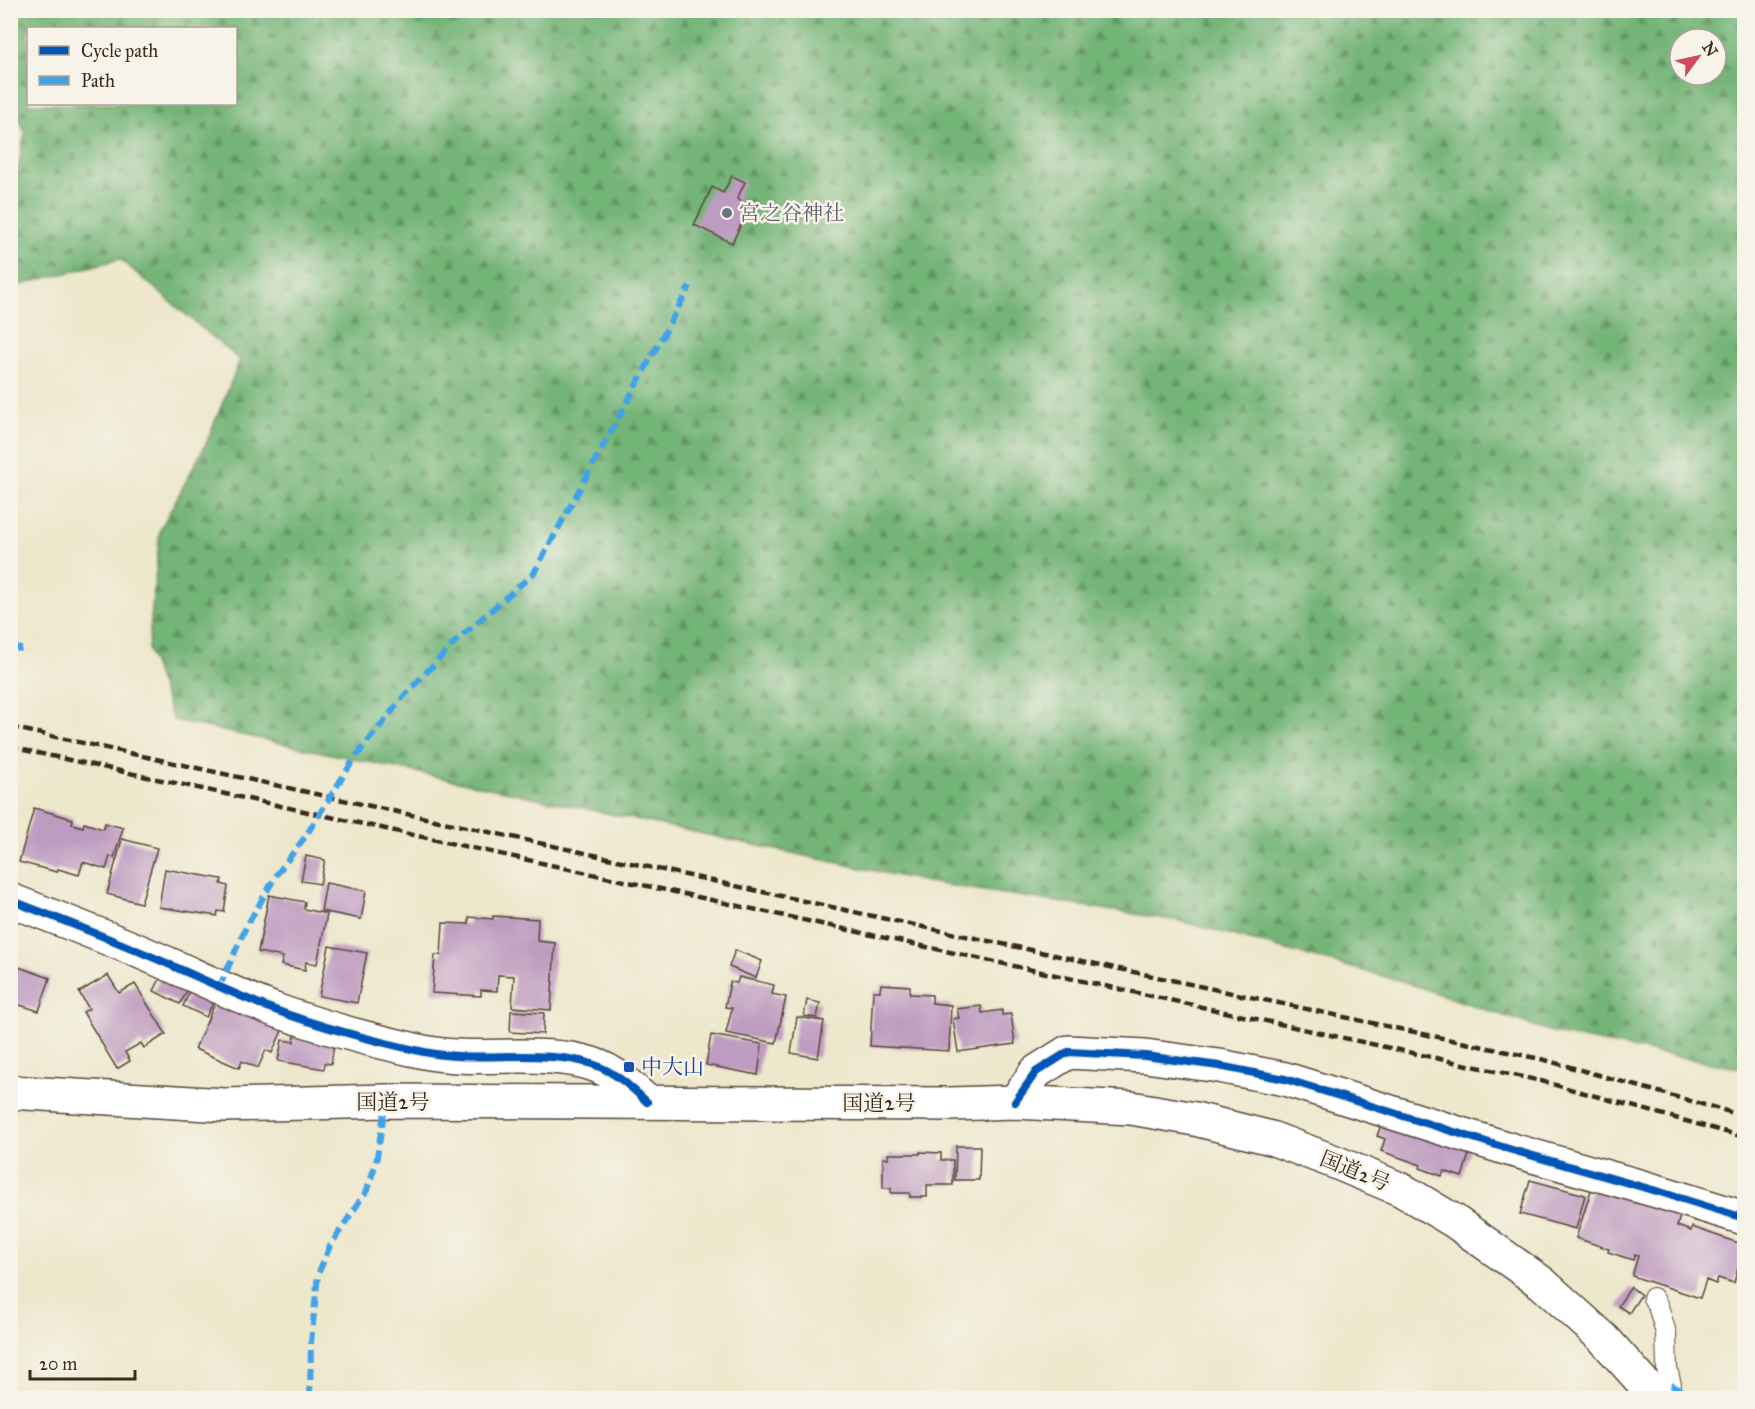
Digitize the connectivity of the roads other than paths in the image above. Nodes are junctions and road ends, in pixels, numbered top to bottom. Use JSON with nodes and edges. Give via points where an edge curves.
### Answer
{"nodes":[{"id":1,"x":10,"y":900,"type":"edge"},
{"id":2,"x":10,"y":1092,"type":"edge"},
{"id":3,"x":648,"y":1102,"type":"junction"},
{"id":4,"x":1015,"y":1102,"type":"junction"},
{"id":5,"x":1744,"y":1218,"type":"edge"},
{"id":6,"x":1653,"y":1298,"type":"dead end"},
{"id":7,"x":1657,"y":1398,"type":"edge"},
{"id":8,"x":1666,"y":1398,"type":"edge"}],
"edges":[{"from":1,"to":3,"type":"main road","via":[[229,992],[348,1034],[428,1053],[557,1057],[592,1064],[624,1080]]},
{"from":2,"to":3,"type":"main road","name":"国道2号","via":[[225,1105]]},
{"from":3,"to":4,"type":"main road","name":"国道2号"},
{"from":4,"to":5,"type":"main road","via":[[1036,1072],[1068,1052],[1145,1056],[1219,1066],[1285,1079]]},
{"from":4,"to":7,"type":"main road","name":"国道2号","via":[[1131,1108],[1195,1119],[1271,1138],[1402,1190],[1542,1283],[1604,1339]]},
{"from":6,"to":8,"type":"lane","via":[[1666,1333],[1671,1385]]}]}
